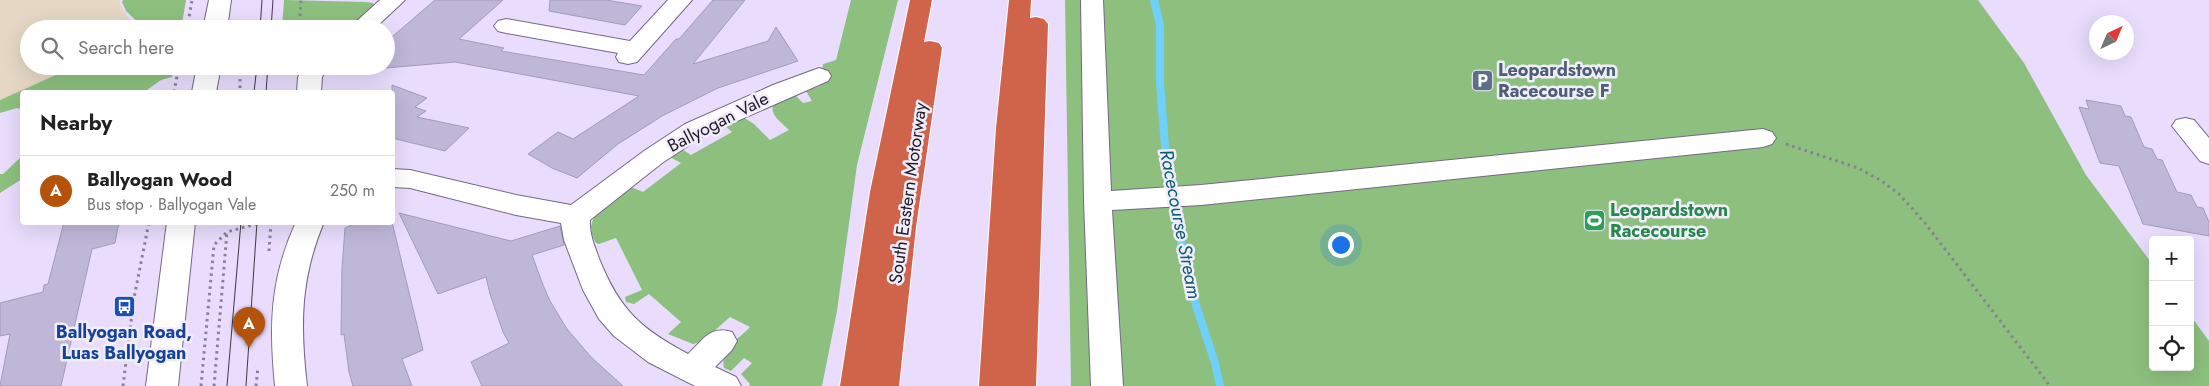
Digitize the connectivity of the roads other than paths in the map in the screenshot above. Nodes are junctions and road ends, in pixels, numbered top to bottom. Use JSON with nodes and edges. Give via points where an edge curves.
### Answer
{"nodes":[{"id":1,"x":220,"y":0,"type":"edge"},
{"id":2,"x":394,"y":0,"type":"edge"},
{"id":3,"x":681,"y":0,"type":"edge"},
{"id":4,"x":921,"y":0,"type":"edge"},
{"id":5,"x":939,"y":0,"type":"edge"},
{"id":6,"x":1020,"y":0,"type":"edge"},
{"id":7,"x":1038,"y":0,"type":"edge"},
{"id":8,"x":1092,"y":0,"type":"edge"},
{"id":9,"x":217,"y":20,"type":"edge"},
{"id":10,"x":371,"y":20,"type":"edge"},
{"id":11,"x":506,"y":26,"type":"dead end"},
{"id":12,"x":207,"y":75,"type":"edge"},
{"id":13,"x":311,"y":75,"type":"edge"},
{"id":14,"x":819,"y":76,"type":"dead end"},
{"id":15,"x":204,"y":90,"type":"edge"},
{"id":16,"x":309,"y":90,"type":"edge"},
{"id":17,"x":2185,"y":126,"type":"dead end"},
{"id":18,"x":1763,"y":138,"type":"road end"},
{"id":19,"x":2209,"y":155,"type":"edge"},
{"id":20,"x":395,"y":178,"type":"edge"},
{"id":21,"x":1098,"y":201,"type":"junction"},
{"id":22,"x":576,"y":216,"type":"junction"},
{"id":23,"x":182,"y":225,"type":"edge"},
{"id":24,"x":309,"y":225,"type":"edge"},
{"id":25,"x":721,"y":341,"type":"dead end"},
{"id":26,"x":692,"y":370,"type":"junction"},
{"id":27,"x":162,"y":386,"type":"edge"},
{"id":28,"x":291,"y":386,"type":"edge"},
{"id":29,"x":725,"y":386,"type":"edge"},
{"id":30,"x":856,"y":386,"type":"edge"},
{"id":31,"x":883,"y":386,"type":"edge"},
{"id":32,"x":995,"y":386,"type":"edge"},
{"id":33,"x":1020,"y":386,"type":"edge"},
{"id":34,"x":1107,"y":386,"type":"edge"}],
"edges":[{"from":1,"to":9,"type":"street"},
{"from":2,"to":10,"type":"street"},
{"from":3,"to":11,"type":"street","via":[[632,53]]},
{"from":4,"to":30,"type":"highway","via":[[876,244]]},
{"from":5,"to":31,"type":"highway","name":"South Eastern Motorway","via":[[916,130]]},
{"from":6,"to":32,"type":"highway","via":[[1009,128]]},
{"from":7,"to":33,"type":"highway"},
{"from":8,"to":21,"type":"street"},
{"from":12,"to":15,"type":"street"},
{"from":13,"to":16,"type":"street"},
{"from":14,"to":22,"type":"street","name":"Ballyogan Vale","via":[[757,114],[694,130]]},
{"from":17,"to":19,"type":"street"},
{"from":18,"to":21,"type":"street","via":[[1202,195]]},
{"from":20,"to":22,"type":"street"},
{"from":21,"to":34,"type":"street"},
{"from":22,"to":26,"type":"street","via":[[576,233],[598,291],[612,316],[641,343]]},
{"from":23,"to":27,"type":"street"},
{"from":24,"to":28,"type":"street","via":[[294,260],[288,293],[287,357]]},
{"from":25,"to":26,"type":"street"},
{"from":26,"to":29,"type":"street"}]}
